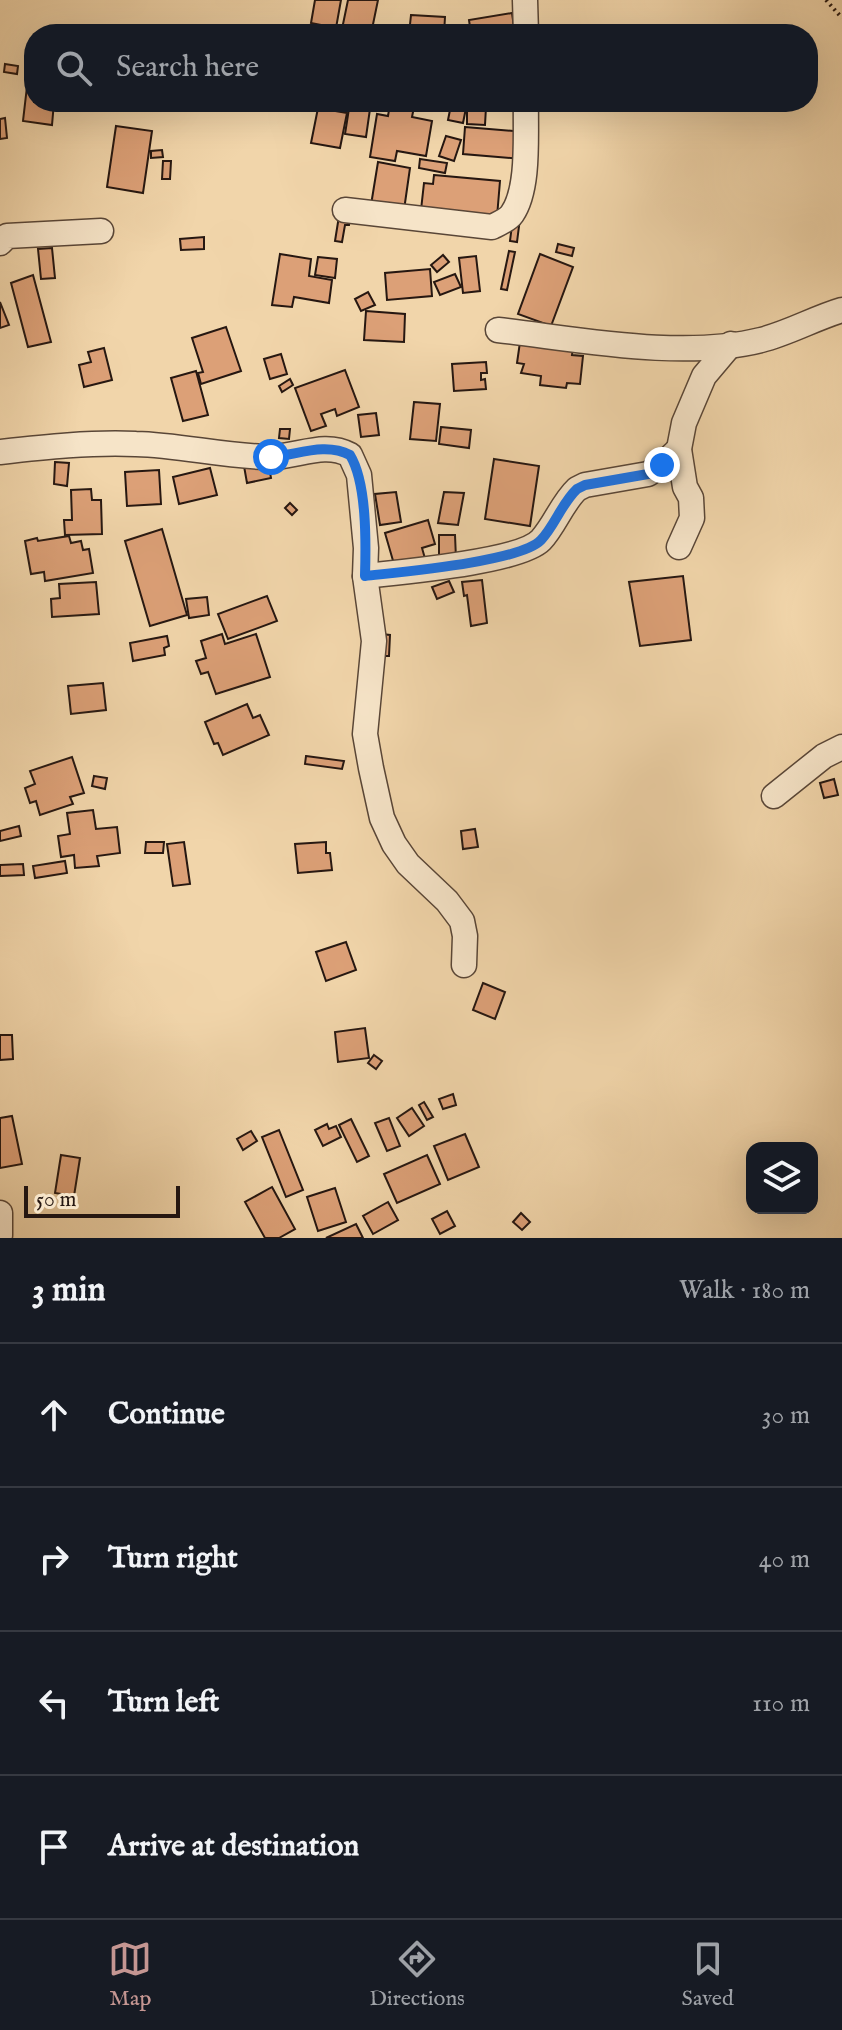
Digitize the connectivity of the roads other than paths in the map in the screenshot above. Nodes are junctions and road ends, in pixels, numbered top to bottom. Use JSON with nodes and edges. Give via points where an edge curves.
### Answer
{"nodes":[{"id":1,"x":525,"y":0,"type":"edge"},
{"id":2,"x":526,"y":24,"type":"edge"},
{"id":3,"x":526,"y":112,"type":"edge"},
{"id":4,"x":345,"y":210,"type":"dead end"},
{"id":5,"x":101,"y":231,"type":"dead end"},
{"id":6,"x":0,"y":243,"type":"edge"},
{"id":7,"x":842,"y":310,"type":"edge"},
{"id":8,"x":498,"y":330,"type":"dead end"},
{"id":9,"x":731,"y":344,"type":"junction"},
{"id":10,"x":679,"y":449,"type":"junction"},
{"id":11,"x":0,"y":452,"type":"edge"},
{"id":12,"x":679,"y":547,"type":"dead end"},
{"id":13,"x":365,"y":576,"type":"junction"},
{"id":14,"x":842,"y":747,"type":"edge"},
{"id":15,"x":774,"y":796,"type":"dead end"},
{"id":16,"x":464,"y":965,"type":"dead end"},
{"id":17,"x":0,"y":1213,"type":"edge"},
{"id":18,"x":0,"y":1235,"type":"edge"}],
"edges":[{"from":1,"to":2,"type":"street"},
{"from":3,"to":4,"type":"street","via":[[524,177],[511,217],[492,227]]},
{"from":5,"to":6,"type":"street","via":[[7,236]]},
{"from":7,"to":9,"type":"street","via":[[761,340]]},
{"from":8,"to":9,"type":"street","via":[[668,347]]},
{"from":9,"to":10,"type":"street","via":[[692,399]]},
{"from":10,"to":12,"type":"street","via":[[693,508]]},
{"from":10,"to":13,"type":"street","via":[[648,474],[577,489],[541,540],[529,548],[478,562]]},
{"from":11,"to":13,"type":"street","via":[[137,444],[271,457],[345,452],[359,475]]},
{"from":13,"to":16,"type":"street","via":[[374,641],[365,734],[382,818],[408,864],[462,921]]},
{"from":14,"to":15,"type":"street"},
{"from":17,"to":18,"type":"street"}]}
